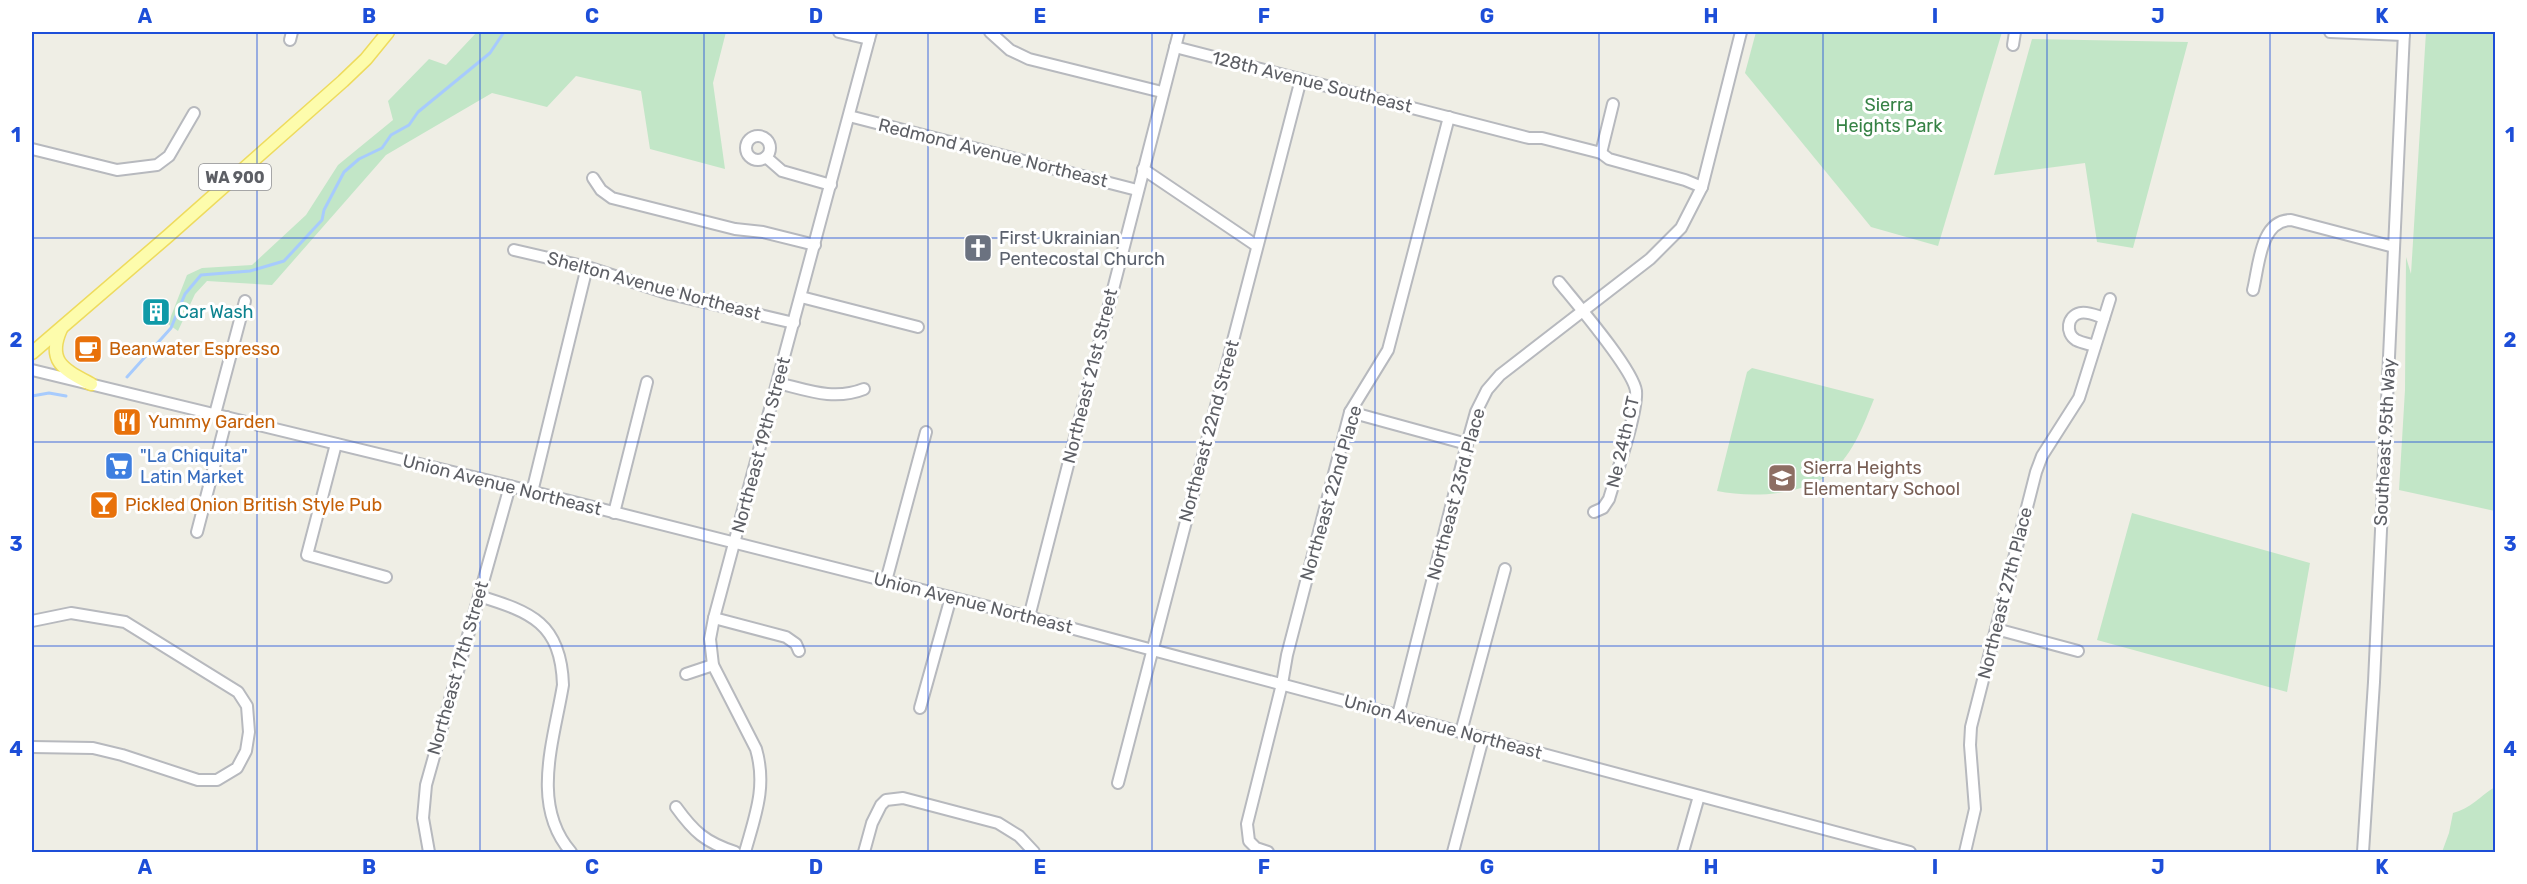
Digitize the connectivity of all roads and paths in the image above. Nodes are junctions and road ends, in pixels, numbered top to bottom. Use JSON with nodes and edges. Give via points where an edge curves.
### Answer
{"nodes":[{"id":1,"x":388,"y":32,"type":"edge"},
{"id":2,"x":839,"y":32,"type":"edge"},
{"id":3,"x":990,"y":32,"type":"edge"},
{"id":4,"x":1179,"y":32,"type":"edge"},
{"id":5,"x":1741,"y":32,"type":"edge"},
{"id":6,"x":2015,"y":32,"type":"edge"},
{"id":7,"x":2330,"y":32,"type":"edge"},
{"id":8,"x":2404,"y":33,"type":"edge"},
{"id":9,"x":870,"y":35,"type":"edge"},
{"id":10,"x":2013,"y":45,"type":"dead end"},
{"id":11,"x":1175,"y":47,"type":"junction"},
{"id":12,"x":1301,"y":79,"type":"junction"},
{"id":13,"x":1162,"y":92,"type":"junction"},
{"id":14,"x":1613,"y":104,"type":"dead end"},
{"id":15,"x":194,"y":113,"type":"dead end"},
{"id":16,"x":849,"y":116,"type":"junction"},
{"id":17,"x":1449,"y":117,"type":"junction"},
{"id":18,"x":32,"y":149,"type":"edge"},
{"id":19,"x":1600,"y":153,"type":"junction"},
{"id":20,"x":766,"y":157,"type":"dead end"},
{"id":21,"x":1143,"y":169,"type":"junction"},
{"id":22,"x":593,"y":178,"type":"dead end"},
{"id":23,"x":831,"y":185,"type":"junction"},
{"id":24,"x":1702,"y":187,"type":"junction"},
{"id":25,"x":1137,"y":190,"type":"junction"},
{"id":26,"x":814,"y":245,"type":"junction"},
{"id":27,"x":1257,"y":246,"type":"junction"},
{"id":28,"x":2394,"y":247,"type":"junction"},
{"id":29,"x":514,"y":250,"type":"dead end"},
{"id":30,"x":587,"y":267,"type":"junction"},
{"id":31,"x":1559,"y":282,"type":"dead end"},
{"id":32,"x":2253,"y":290,"type":"dead end"},
{"id":33,"x":801,"y":297,"type":"junction"},
{"id":34,"x":2110,"y":299,"type":"dead end"},
{"id":35,"x":244,"y":301,"type":"dead end"},
{"id":36,"x":1582,"y":311,"type":"junction"},
{"id":37,"x":2104,"y":318,"type":"junction"},
{"id":38,"x":794,"y":323,"type":"junction"},
{"id":39,"x":63,"y":325,"type":"junction"},
{"id":40,"x":918,"y":327,"type":"dead end"},
{"id":41,"x":2095,"y":346,"type":"junction"},
{"id":42,"x":32,"y":353,"type":"edge"},
{"id":43,"x":32,"y":370,"type":"edge"},
{"id":44,"x":647,"y":382,"type":"dead end"},
{"id":45,"x":778,"y":383,"type":"junction"},
{"id":46,"x":91,"y":384,"type":"junction"},
{"id":47,"x":864,"y":389,"type":"dead end"},
{"id":48,"x":1350,"y":412,"type":"junction"},
{"id":49,"x":215,"y":414,"type":"junction"},
{"id":50,"x":226,"y":417,"type":"junction"},
{"id":51,"x":926,"y":432,"type":"dead end"},
{"id":52,"x":336,"y":444,"type":"junction"},
{"id":53,"x":1467,"y":444,"type":"junction"},
{"id":54,"x":510,"y":486,"type":"junction"},
{"id":55,"x":532,"y":492,"type":"junction"},
{"id":56,"x":1594,"y":512,"type":"dead end"},
{"id":57,"x":614,"y":513,"type":"junction"},
{"id":58,"x":197,"y":532,"type":"dead end"},
{"id":59,"x":735,"y":543,"type":"junction"},
{"id":60,"x":1505,"y":569,"type":"dead end"},
{"id":61,"x":386,"y":577,"type":"dead end"},
{"id":62,"x":886,"y":581,"type":"junction"},
{"id":63,"x":479,"y":596,"type":"junction"},
{"id":64,"x":951,"y":597,"type":"junction"},
{"id":65,"x":1029,"y":617,"type":"junction"},
{"id":66,"x":714,"y":618,"type":"junction"},
{"id":67,"x":32,"y":621,"type":"edge"},
{"id":68,"x":1996,"y":628,"type":"junction"},
{"id":69,"x":1152,"y":649,"type":"junction"},
{"id":70,"x":799,"y":651,"type":"dead end"},
{"id":71,"x":2078,"y":651,"type":"dead end"},
{"id":72,"x":713,"y":665,"type":"junction"},
{"id":73,"x":686,"y":674,"type":"dead end"},
{"id":74,"x":1282,"y":684,"type":"junction"},
{"id":75,"x":920,"y":708,"type":"dead end"},
{"id":76,"x":1398,"y":715,"type":"junction"},
{"id":77,"x":1461,"y":732,"type":"junction"},
{"id":78,"x":1483,"y":738,"type":"junction"},
{"id":79,"x":32,"y":747,"type":"edge"},
{"id":80,"x":1118,"y":783,"type":"dead end"},
{"id":81,"x":1699,"y":796,"type":"junction"},
{"id":82,"x":676,"y":807,"type":"dead end"},
{"id":83,"x":429,"y":852,"type":"edge"},
{"id":84,"x":571,"y":852,"type":"edge"},
{"id":85,"x":735,"y":852,"type":"edge"},
{"id":86,"x":745,"y":852,"type":"edge"},
{"id":87,"x":864,"y":852,"type":"edge"},
{"id":88,"x":1034,"y":852,"type":"edge"},
{"id":89,"x":1268,"y":852,"type":"edge"},
{"id":90,"x":1453,"y":852,"type":"edge"},
{"id":91,"x":1683,"y":852,"type":"edge"},
{"id":92,"x":1910,"y":852,"type":"edge"},
{"id":93,"x":1965,"y":852,"type":"edge"},
{"id":94,"x":2363,"y":852,"type":"edge"}],
"edges":[{"from":1,"to":39,"type":"main road","number":"WA 900","via":[[343,81]]},
{"from":2,"to":9,"type":"street"},
{"from":3,"to":13,"type":"street","via":[[1010,50],[1029,59]]},
{"from":4,"to":11,"type":"street","name":"Northeast 21st Street"},
{"from":5,"to":24,"type":"street","name":"Northeast 23rd Place"},
{"from":6,"to":10,"type":"street"},
{"from":7,"to":8,"type":"street"},
{"from":8,"to":28,"type":"street","name":"Southeast 95th Way"},
{"from":9,"to":16,"type":"street","name":"Northeast 19th Street"},
{"from":11,"to":12,"type":"street","name":"128th Avenue Southeast"},
{"from":11,"to":13,"type":"street","name":"Northeast 21st Street"},
{"from":12,"to":17,"type":"street","name":"128th Avenue Southeast"},
{"from":12,"to":27,"type":"street","name":"Northeast 22nd Street"},
{"from":13,"to":21,"type":"street","name":"Northeast 21st Street"},
{"from":14,"to":19,"type":"street"},
{"from":15,"to":18,"type":"street","via":[[169,156],[157,165],[117,170]]},
{"from":16,"to":23,"type":"street","name":"Northeast 19th Street"},
{"from":16,"to":25,"type":"street","name":"Redmond Avenue Northeast"},
{"from":17,"to":19,"type":"street","name":"128th Avenue Southeast"},
{"from":17,"to":48,"type":"street","name":"Northeast 22nd Place","via":[[1388,350]]},
{"from":19,"to":24,"type":"street","name":"128th Avenue Southeast"},
{"from":20,"to":23,"type":"street","via":[[782,171]]},
{"from":21,"to":25,"type":"street","name":"Northeast 21st Street"},
{"from":21,"to":27,"type":"street"},
{"from":22,"to":26,"type":"street","via":[[612,198],[735,230],[763,232]]},
{"from":23,"to":26,"type":"street","name":"Northeast 19th Street"},
{"from":24,"to":36,"type":"street","name":"Northeast 23rd Place","via":[[1692,210],[1670,240]]},
{"from":25,"to":65,"type":"street","name":"Northeast 21st Street"},
{"from":26,"to":33,"type":"street","name":"Northeast 19th Street"},
{"from":27,"to":69,"type":"street","name":"Northeast 22nd Street"},
{"from":28,"to":32,"type":"street","via":[[2291,220],[2277,222],[2265,240]]},
{"from":28,"to":94,"type":"street","name":"Southeast 95th Way"},
{"from":29,"to":30,"type":"street","name":"Shelton Avenue Northeast"},
{"from":30,"to":38,"type":"street","name":"Shelton Avenue Northeast","via":[[670,294]]},
{"from":30,"to":55,"type":"street"},
{"from":31,"to":36,"type":"street","name":"Ne 24th CT"},
{"from":33,"to":38,"type":"street","name":"Northeast 19th Street"},
{"from":33,"to":40,"type":"street"},
{"from":34,"to":37,"type":"street","name":"Northeast 27th Place"},
{"from":35,"to":49,"type":"street"},
{"from":36,"to":53,"type":"street","name":"Northeast 23rd Place","via":[[1500,375],[1487,390]]},
{"from":36,"to":56,"type":"street","name":"Ne 24th CT","via":[[1636,388],[1634,409],[1609,499]]},
{"from":37,"to":41,"type":"street","name":"Northeast 27th Place"},
{"from":37,"to":41,"type":"street","via":[[2083,312],[2070,323],[2075,340]]},
{"from":38,"to":45,"type":"street","name":"Northeast 19th Street"},
{"from":39,"to":42,"type":"main road","number":"WA 900"},
{"from":39,"to":46,"type":"main road","via":[[55,348],[57,359],[66,370]]},
{"from":41,"to":68,"type":"street","name":"Northeast 27th Place","via":[[2079,398],[2038,464]]},
{"from":43,"to":46,"type":"street","name":"Union Avenue Northeast"},
{"from":44,"to":57,"type":"street"},
{"from":45,"to":47,"type":"street","via":[[830,396]]},
{"from":45,"to":59,"type":"street","name":"Northeast 19th Street"},
{"from":46,"to":49,"type":"street","name":"Union Avenue Northeast"},
{"from":48,"to":53,"type":"street"},
{"from":48,"to":74,"type":"street","name":"Northeast 22nd Place"},
{"from":49,"to":50,"type":"street","name":"Union Avenue Northeast"},
{"from":50,"to":52,"type":"street","name":"Union Avenue Northeast"},
{"from":50,"to":58,"type":"street"},
{"from":51,"to":62,"type":"street"},
{"from":52,"to":54,"type":"street","name":"Union Avenue Northeast"},
{"from":52,"to":61,"type":"street","via":[[308,555]]},
{"from":53,"to":76,"type":"street","name":"Northeast 23rd Place"},
{"from":54,"to":55,"type":"street","name":"Union Avenue Northeast"},
{"from":54,"to":63,"type":"street","name":"Northeast 17th Street"},
{"from":55,"to":57,"type":"street","name":"Union Avenue Northeast"},
{"from":57,"to":59,"type":"street","name":"Union Avenue Northeast"},
{"from":59,"to":62,"type":"street","name":"Union Avenue Northeast"},
{"from":59,"to":66,"type":"street","name":"Northeast 19th Street"},
{"from":60,"to":77,"type":"street"},
{"from":62,"to":64,"type":"street","name":"Union Avenue Northeast"},
{"from":63,"to":83,"type":"street","name":"Northeast 17th Street","via":[[426,784],[423,818]]},
{"from":63,"to":84,"type":"street","via":[[525,611],[543,625],[556,646],[563,685],[547,795],[556,833]]},
{"from":64,"to":65,"type":"street","name":"Union Avenue Northeast"},
{"from":64,"to":75,"type":"street"},
{"from":65,"to":69,"type":"street","name":"Union Avenue Northeast"},
{"from":66,"to":70,"type":"street","via":[[786,637]]},
{"from":66,"to":72,"type":"street","name":"Northeast 19th Street","via":[[710,639]]},
{"from":67,"to":79,"type":"street","via":[[71,613],[124,622],[238,693],[247,706],[249,732],[246,752],[237,768],[217,780],[198,780],[100,749]]},
{"from":68,"to":71,"type":"street"},
{"from":68,"to":93,"type":"street","name":"Northeast 27th Place","via":[[1971,727],[1975,809]]},
{"from":69,"to":74,"type":"street","name":"Union Avenue Northeast"},
{"from":69,"to":80,"type":"street","name":"Northeast 22nd Street"},
{"from":72,"to":73,"type":"street"},
{"from":72,"to":86,"type":"street","name":"Northeast 19th Street","via":[[760,764],[761,794]]},
{"from":74,"to":76,"type":"street","name":"Union Avenue Northeast"},
{"from":74,"to":89,"type":"street","name":"Northeast 22nd Place","via":[[1247,824],[1249,841]]},
{"from":76,"to":77,"type":"street","name":"Union Avenue Northeast"},
{"from":77,"to":78,"type":"street","name":"Union Avenue Northeast"},
{"from":78,"to":81,"type":"street","name":"Union Avenue Northeast"},
{"from":78,"to":90,"type":"street"},
{"from":81,"to":91,"type":"street"},
{"from":81,"to":92,"type":"street","name":"Union Avenue Northeast"},
{"from":82,"to":85,"type":"street","via":[[698,834]]},
{"from":87,"to":88,"type":"street","via":[[876,812],[886,800],[903,798],[998,823],[1019,836]]}]}
